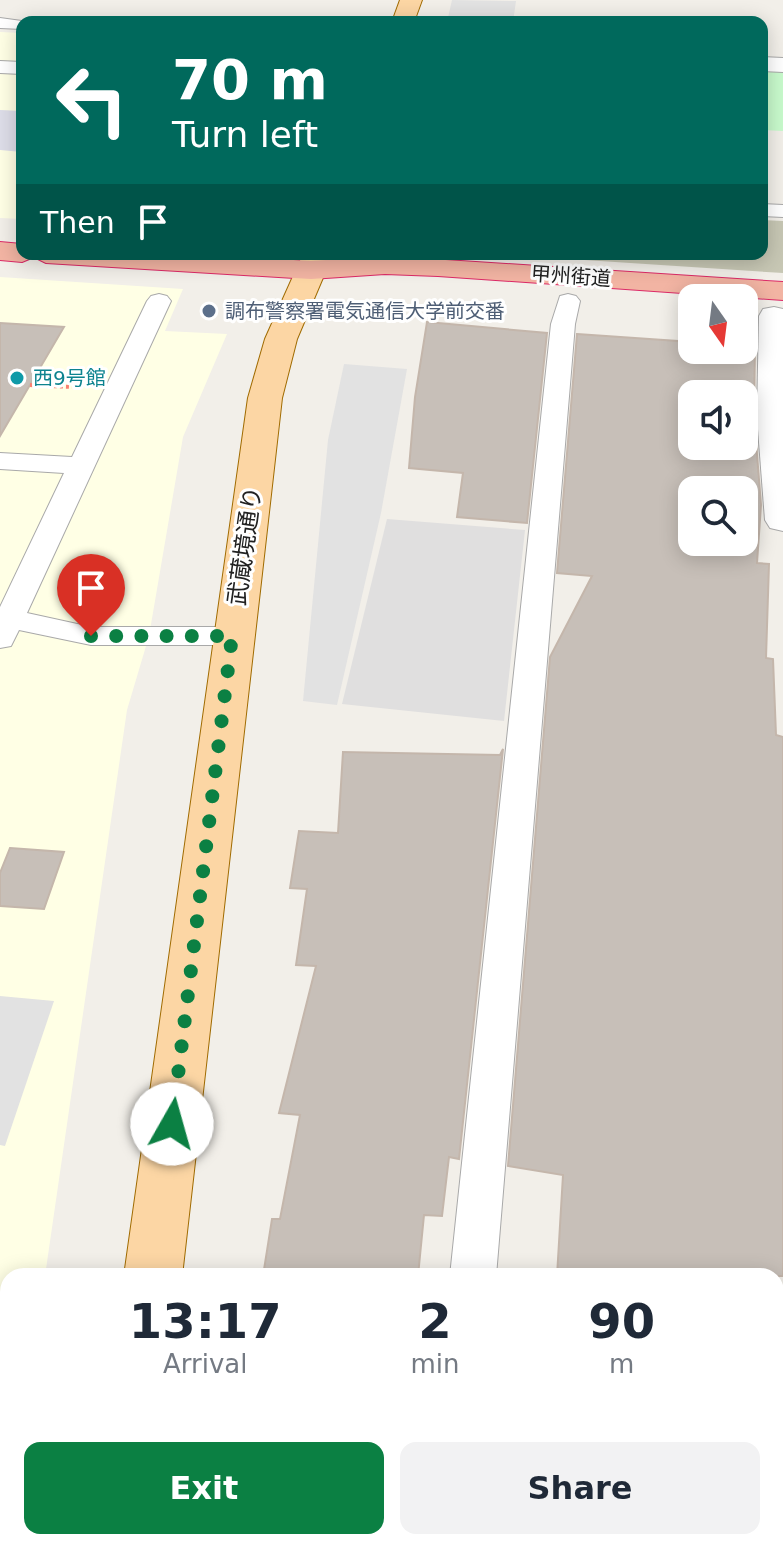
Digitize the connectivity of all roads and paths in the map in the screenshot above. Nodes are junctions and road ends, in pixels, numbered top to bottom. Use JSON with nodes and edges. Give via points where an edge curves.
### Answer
{"nodes":[{"id":1,"x":248,"y":260,"type":"edge"},
{"id":2,"x":315,"y":262,"type":"edge"},
{"id":3,"x":159,"y":301,"type":"dead end"},
{"id":4,"x":568,"y":301,"type":"junction"},
{"id":5,"x":678,"y":309,"type":"edge"},
{"id":6,"x":771,"y":309,"type":"edge"},
{"id":7,"x":779,"y":416,"type":"edge"},
{"id":8,"x":0,"y":461,"type":"edge"},
{"id":9,"x":81,"y":466,"type":"junction"},
{"id":10,"x":783,"y":520,"type":"edge"},
{"id":11,"x":4,"y":624,"type":"edge"},
{"id":12,"x":232,"y":636,"type":"junction"},
{"id":13,"x":154,"y":1268,"type":"edge"},
{"id":14,"x":474,"y":1268,"type":"edge"}],
"edges":[{"from":1,"to":2,"type":"highway","name":"甲州街道"},
{"from":2,"to":4,"type":"highway","name":"甲州街道","via":[[379,286]]},
{"from":2,"to":6,"type":"highway","name":"甲州街道","via":[[424,266]]},
{"from":2,"to":12,"type":"main road","name":"武蔵境通り","via":[[281,339],[265,398]]},
{"from":3,"to":9,"type":"lane"},
{"from":4,"to":5,"type":"highway","name":"甲州街道"},
{"from":4,"to":14,"type":"lane"},
{"from":6,"to":7,"type":"street"},
{"from":7,"to":10,"type":"street"},
{"from":8,"to":9,"type":"lane"},
{"from":9,"to":11,"type":"lane"},
{"from":11,"to":12,"type":"lane","via":[[91,636]]},
{"from":12,"to":13,"type":"main road","name":"武蔵境通り"}]}
